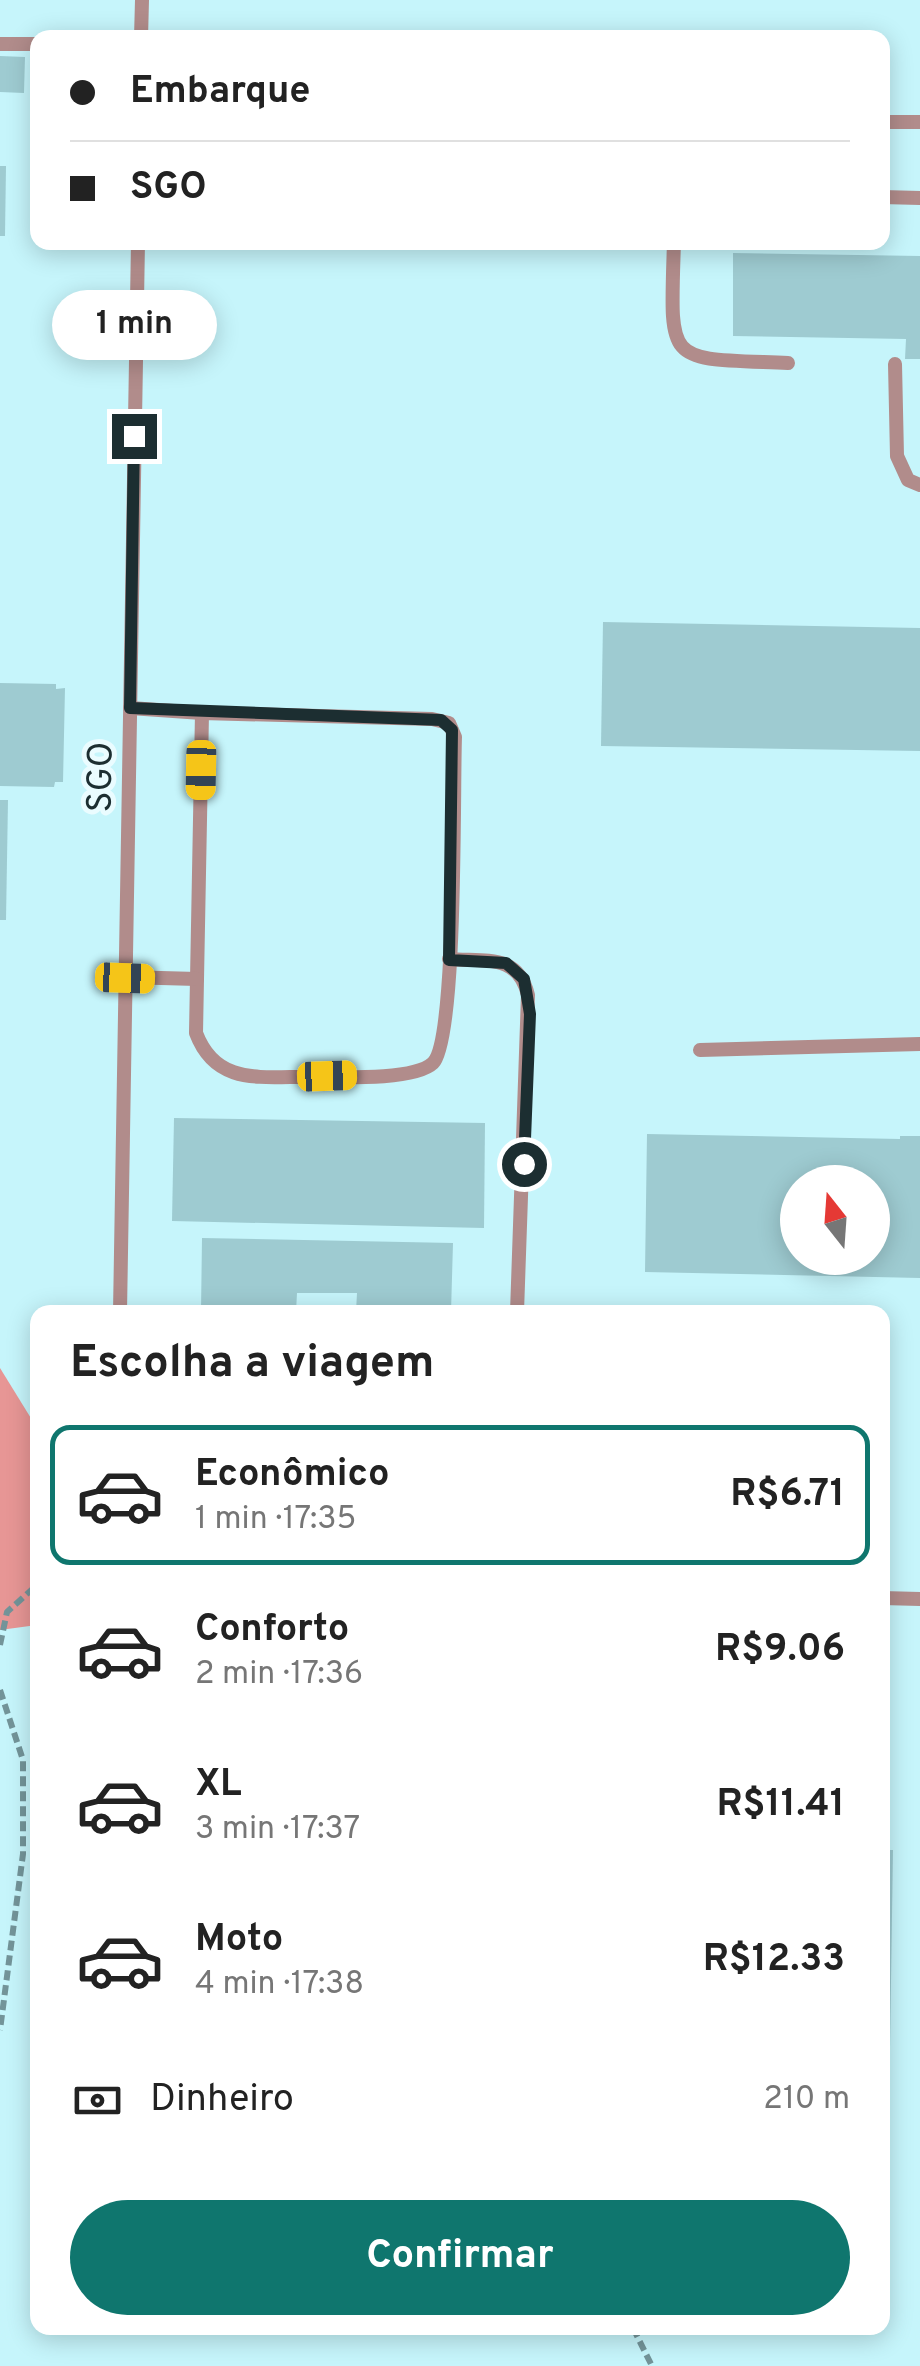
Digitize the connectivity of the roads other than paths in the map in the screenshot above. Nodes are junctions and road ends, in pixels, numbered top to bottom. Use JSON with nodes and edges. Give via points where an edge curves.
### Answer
{"nodes":[{"id":1,"x":142,"y":0,"type":"edge"},
{"id":2,"x":141,"y":30,"type":"edge"},
{"id":3,"x":0,"y":44,"type":"edge"},
{"id":4,"x":30,"y":44,"type":"edge"},
{"id":5,"x":890,"y":122,"type":"edge"},
{"id":6,"x":920,"y":122,"type":"edge"},
{"id":7,"x":890,"y":197,"type":"edge"},
{"id":8,"x":920,"y":198,"type":"edge"},
{"id":9,"x":138,"y":250,"type":"edge"},
{"id":10,"x":674,"y":250,"type":"edge"},
{"id":11,"x":788,"y":363,"type":"dead end"},
{"id":12,"x":895,"y":364,"type":"dead end"},
{"id":13,"x":920,"y":485,"type":"edge"},
{"id":14,"x":130,"y":708,"type":"junction"},
{"id":15,"x":202,"y":713,"type":"junction"},
{"id":16,"x":449,"y":960,"type":"junction"},
{"id":17,"x":125,"y":978,"type":"junction"},
{"id":18,"x":197,"y":980,"type":"junction"},
{"id":19,"x":920,"y":1044,"type":"edge"},
{"id":20,"x":700,"y":1050,"type":"dead end"},
{"id":21,"x":120,"y":1305,"type":"edge"},
{"id":22,"x":518,"y":1305,"type":"edge"},
{"id":23,"x":890,"y":1598,"type":"edge"},
{"id":24,"x":920,"y":1599,"type":"edge"}],
"edges":[{"from":1,"to":2,"type":"lane"},
{"from":3,"to":4,"type":"lane"},
{"from":5,"to":6,"type":"lane"},
{"from":7,"to":8,"type":"lane"},
{"from":9,"to":14,"type":"lane","name":"SGO"},
{"from":10,"to":11,"type":"lane","via":[[672,321],[683,351],[700,360]]},
{"from":12,"to":13,"type":"lane","via":[[897,456],[908,480]]},
{"from":14,"to":15,"type":"lane"},
{"from":14,"to":17,"type":"lane","name":"SGO"},
{"from":15,"to":16,"type":"lane","via":[[448,723],[454,736]]},
{"from":15,"to":18,"type":"lane"},
{"from":16,"to":18,"type":"lane","via":[[440,1052],[420,1071],[396,1074],[257,1078],[215,1064],[196,1033]]},
{"from":16,"to":22,"type":"lane","via":[[506,963],[524,979],[528,995]]},
{"from":17,"to":18,"type":"lane"},
{"from":17,"to":21,"type":"lane","name":"SGO"},
{"from":19,"to":20,"type":"lane"},
{"from":23,"to":24,"type":"lane"}]}
